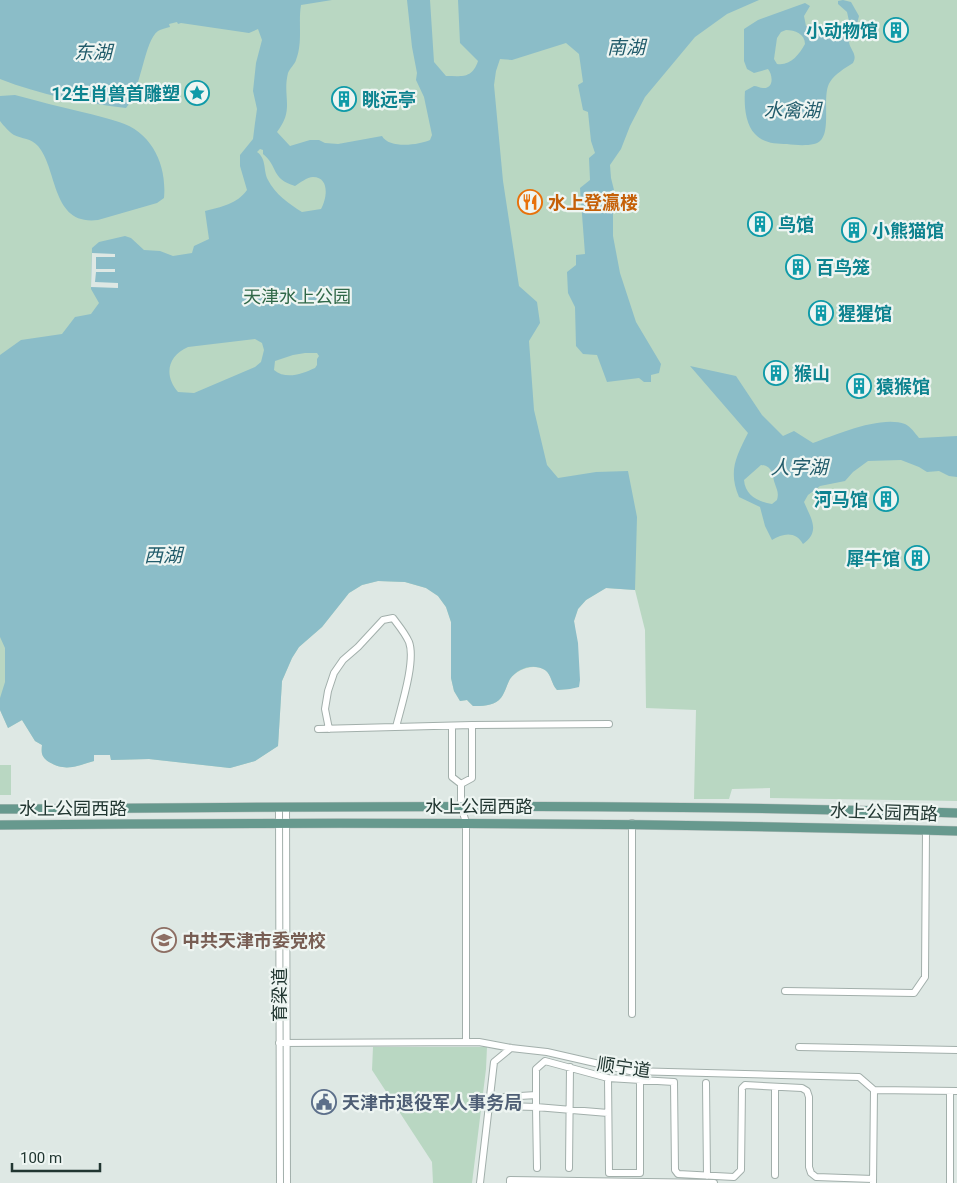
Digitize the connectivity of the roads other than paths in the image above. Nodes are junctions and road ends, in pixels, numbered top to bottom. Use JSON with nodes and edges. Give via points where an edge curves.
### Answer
{"nodes":[{"id":1,"x":609,"y":724,"type":"dead end"},
{"id":2,"x":472,"y":725,"type":"junction"},
{"id":3,"x":452,"y":726,"type":"junction"},
{"id":4,"x":396,"y":728,"type":"junction"},
{"id":5,"x":318,"y":729,"type":"dead end"},
{"id":6,"x":329,"y":729,"type":"junction"},
{"id":7,"x":461,"y":784,"type":"junction"},
{"id":8,"x":282,"y":807,"type":"junction"},
{"id":9,"x":461,"y":807,"type":"junction"},
{"id":10,"x":0,"y":809,"type":"edge"},
{"id":11,"x":957,"y":813,"type":"edge"},
{"id":12,"x":466,"y":822,"type":"junction"},
{"id":13,"x":283,"y":823,"type":"junction"},
{"id":14,"x":632,"y":823,"type":"junction"},
{"id":15,"x":0,"y":825,"type":"edge"},
{"id":16,"x":926,"y":830,"type":"junction"},
{"id":17,"x":957,"y":830,"type":"edge"},
{"id":18,"x":785,"y":991,"type":"dead end"},
{"id":19,"x":632,"y":1014,"type":"dead end"},
{"id":20,"x":466,"y":1042,"type":"junction"},
{"id":21,"x":283,"y":1043,"type":"junction"},
{"id":22,"x":799,"y":1046,"type":"dead end"},
{"id":23,"x":511,"y":1048,"type":"junction"},
{"id":24,"x":957,"y":1050,"type":"edge"},
{"id":25,"x":570,"y":1067,"type":"junction"},
{"id":26,"x":608,"y":1078,"type":"junction"},
{"id":27,"x":640,"y":1080,"type":"junction"},
{"id":28,"x":706,"y":1083,"type":"dead end"},
{"id":29,"x":775,"y":1086,"type":"junction"},
{"id":30,"x":874,"y":1090,"type":"junction"},
{"id":31,"x":954,"y":1091,"type":"edge"},
{"id":32,"x":536,"y":1095,"type":"junction"},
{"id":33,"x":504,"y":1103,"type":"junction"},
{"id":34,"x":489,"y":1104,"type":"junction"},
{"id":35,"x":536,"y":1107,"type":"junction"},
{"id":36,"x":569,"y":1110,"type":"junction"},
{"id":37,"x":608,"y":1113,"type":"junction"},
{"id":38,"x":537,"y":1168,"type":"dead end"},
{"id":39,"x":569,"y":1168,"type":"dead end"},
{"id":40,"x":775,"y":1175,"type":"dead end"},
{"id":41,"x":708,"y":1176,"type":"junction"},
{"id":42,"x":834,"y":1180,"type":"edge"},
{"id":43,"x":873,"y":1181,"type":"edge"},
{"id":44,"x":545,"y":1182,"type":"edge"},
{"id":45,"x":585,"y":1182,"type":"edge"},
{"id":46,"x":280,"y":1183,"type":"edge"},
{"id":47,"x":287,"y":1183,"type":"edge"},
{"id":48,"x":480,"y":1183,"type":"edge"},
{"id":49,"x":510,"y":1183,"type":"edge"},
{"id":50,"x":629,"y":1183,"type":"edge"},
{"id":51,"x":682,"y":1183,"type":"edge"},
{"id":52,"x":714,"y":1183,"type":"edge"},
{"id":53,"x":950,"y":1183,"type":"edge"}],
"edges":[{"from":1,"to":2,"type":"street"},
{"from":2,"to":3,"type":"street"},
{"from":2,"to":7,"type":"street","via":[[472,778]]},
{"from":3,"to":4,"type":"street"},
{"from":3,"to":7,"type":"street","via":[[452,777]]},
{"from":4,"to":6,"type":"street"},
{"from":4,"to":6,"type":"street","via":[[408,682],[410,644],[394,618],[388,618],[343,660],[334,673],[325,709]]},
{"from":5,"to":6,"type":"street"},
{"from":7,"to":9,"type":"street"},
{"from":8,"to":9,"type":"main road","name":"水上公园西路"},
{"from":8,"to":10,"type":"main road","name":"水上公园西路"},
{"from":8,"to":13,"type":"street"},
{"from":9,"to":11,"type":"main road","name":"水上公园西路"},
{"from":9,"to":12,"type":"street"},
{"from":12,"to":13,"type":"main road","name":"水上公园西路"},
{"from":12,"to":14,"type":"main road","name":"水上公园西路"},
{"from":12,"to":20,"type":"street"},
{"from":13,"to":15,"type":"main road","name":"水上公园西路"},
{"from":13,"to":21,"type":"street"},
{"from":14,"to":16,"type":"main road","name":"水上公园西路"},
{"from":14,"to":19,"type":"street"},
{"from":16,"to":17,"type":"main road","name":"水上公园西路"},
{"from":16,"to":18,"type":"street","via":[[925,977],[914,992]]},
{"from":20,"to":21,"type":"street","name":"顺宁道"},
{"from":20,"to":23,"type":"street","name":"顺宁道"},
{"from":21,"to":46,"type":"street","name":"育梁道"},
{"from":21,"to":47,"type":"street"},
{"from":22,"to":24,"type":"street"},
{"from":23,"to":30,"type":"street","name":"顺宁道","via":[[547,1052],[630,1071],[859,1078]]},
{"from":23,"to":34,"type":"street","via":[[494,1062]]},
{"from":25,"to":26,"type":"street"},
{"from":25,"to":32,"type":"street","via":[[545,1060],[536,1069]]},
{"from":25,"to":36,"type":"street"},
{"from":26,"to":27,"type":"street"},
{"from":26,"to":37,"type":"street"},
{"from":27,"to":37,"type":"street","via":[[640,1173],[609,1173]]},
{"from":27,"to":41,"type":"street","via":[[674,1082],[675,1170],[678,1174]]},
{"from":28,"to":41,"type":"street"},
{"from":29,"to":40,"type":"street"},
{"from":29,"to":41,"type":"street","via":[[745,1085],[742,1088],[741,1170],[734,1177]]},
{"from":29,"to":42,"type":"street","via":[[807,1091],[808,1167],[816,1177]]},
{"from":30,"to":31,"type":"street"},
{"from":30,"to":43,"type":"street"},
{"from":31,"to":53,"type":"street"},
{"from":32,"to":33,"type":"street","via":[[504,1097]]},
{"from":32,"to":35,"type":"street"},
{"from":33,"to":34,"type":"street"},
{"from":33,"to":35,"type":"street","via":[[504,1106]]},
{"from":34,"to":48,"type":"street"},
{"from":35,"to":36,"type":"street"},
{"from":35,"to":38,"type":"street"},
{"from":36,"to":37,"type":"street"},
{"from":36,"to":39,"type":"street"},
{"from":42,"to":43,"type":"street"},
{"from":44,"to":45,"type":"street"},
{"from":44,"to":49,"type":"street","via":[[510,1180]]},
{"from":45,"to":50,"type":"street"},
{"from":50,"to":51,"type":"street"},
{"from":51,"to":52,"type":"street"}]}
